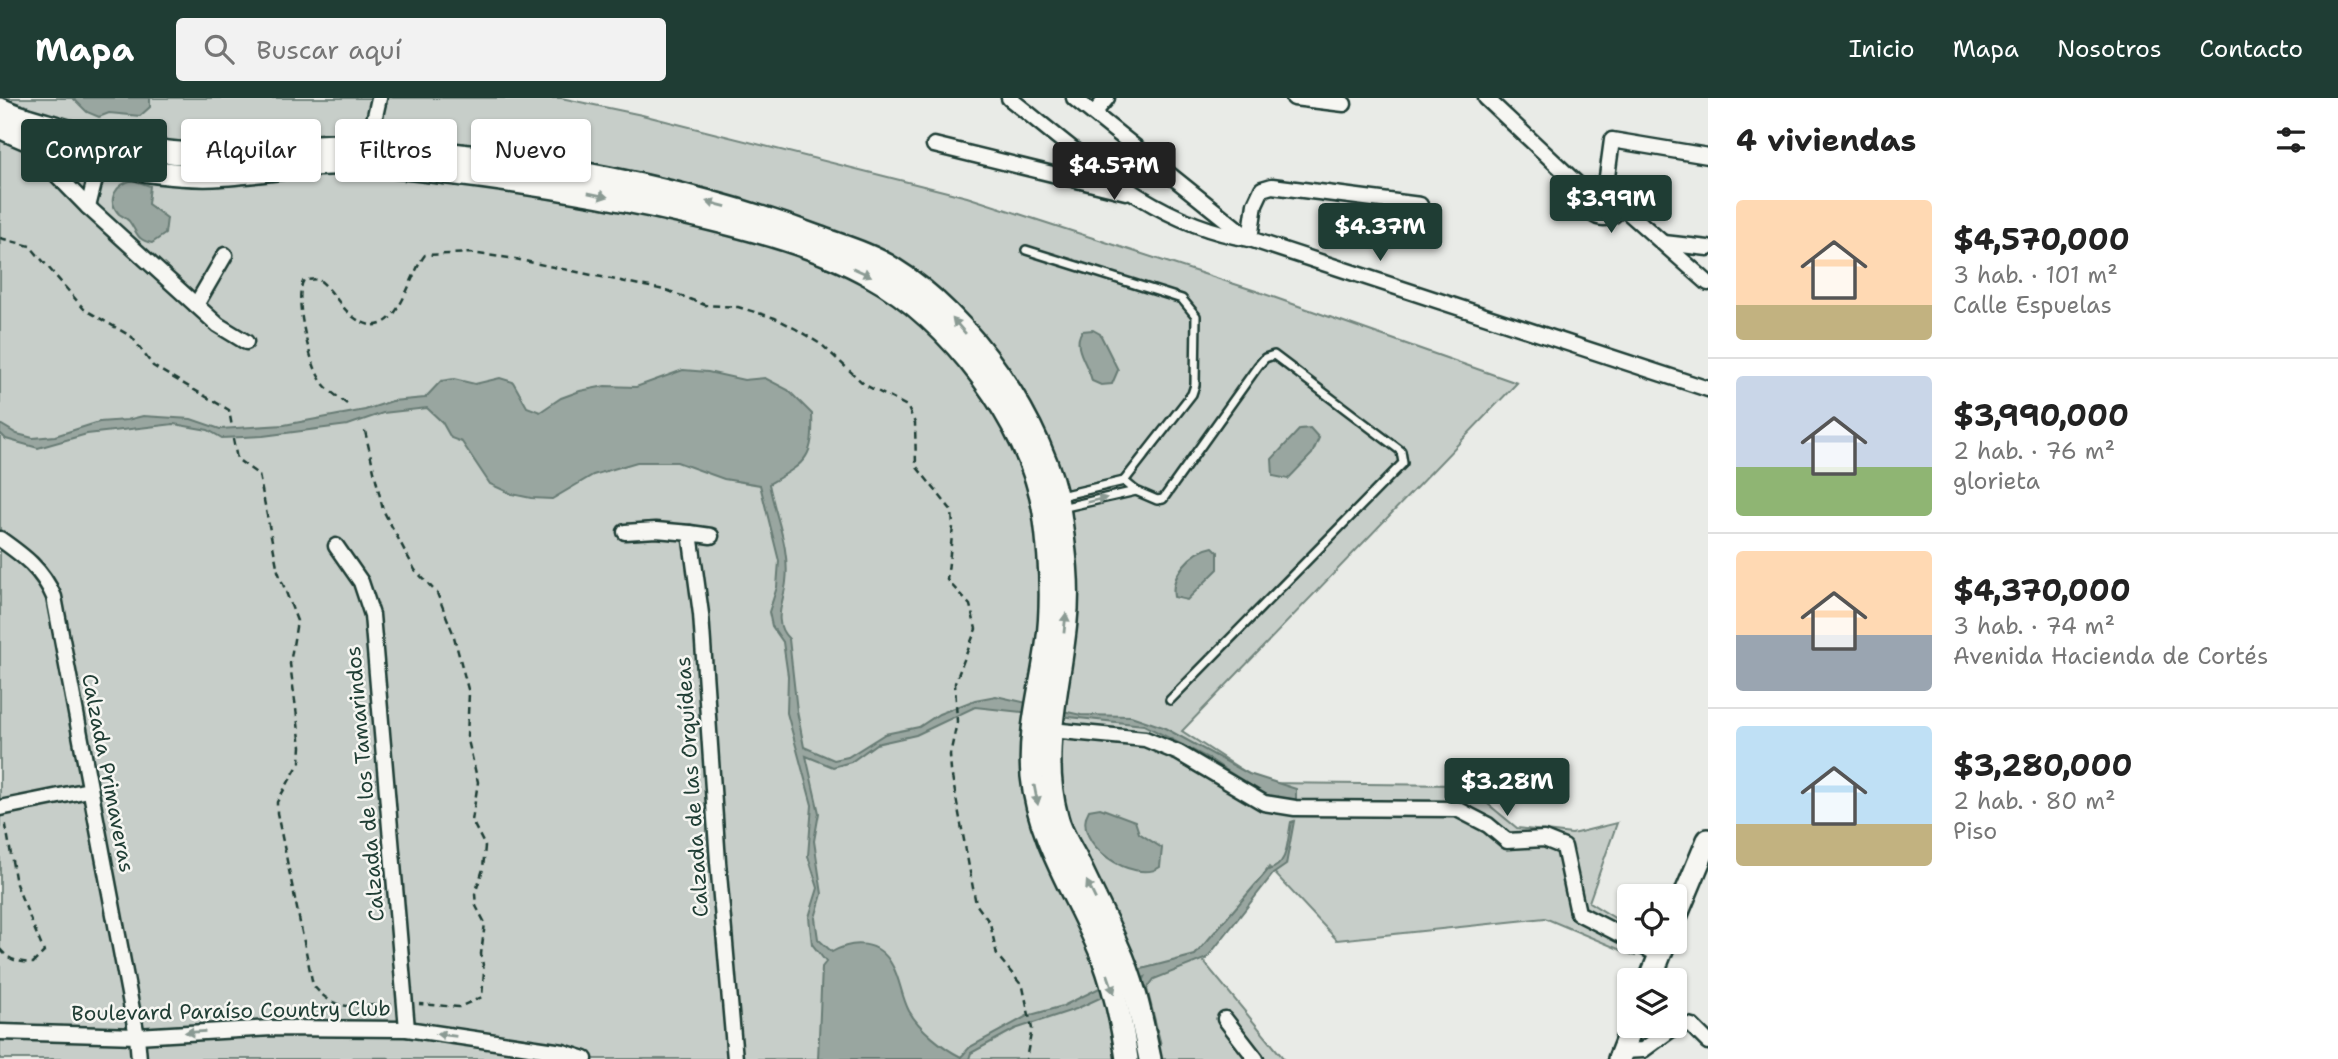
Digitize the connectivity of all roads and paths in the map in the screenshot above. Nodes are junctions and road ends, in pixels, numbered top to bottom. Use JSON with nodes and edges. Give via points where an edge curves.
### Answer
{"nodes":[{"id":1,"x":379,"y":98,"type":"edge"},
{"id":2,"x":1009,"y":98,"type":"edge"},
{"id":3,"x":1074,"y":98,"type":"edge"},
{"id":4,"x":1107,"y":98,"type":"edge"},
{"id":5,"x":1294,"y":98,"type":"edge"},
{"id":6,"x":1486,"y":98,"type":"edge"},
{"id":7,"x":1344,"y":104,"type":"dead end"},
{"id":8,"x":0,"y":108,"type":"edge"},
{"id":9,"x":1094,"y":113,"type":"junction"},
{"id":10,"x":27,"y":119,"type":"edge"},
{"id":11,"x":375,"y":119,"type":"edge"},
{"id":12,"x":0,"y":127,"type":"edge"},
{"id":13,"x":21,"y":135,"type":"edge"},
{"id":14,"x":934,"y":145,"type":"dead end"},
{"id":15,"x":1708,"y":156,"type":"edge"},
{"id":16,"x":335,"y":160,"type":"edge"},
{"id":17,"x":457,"y":170,"type":"edge"},
{"id":18,"x":167,"y":171,"type":"edge"},
{"id":19,"x":64,"y":182,"type":"edge"},
{"id":20,"x":94,"y":182,"type":"edge"},
{"id":21,"x":1606,"y":184,"type":"junction"},
{"id":22,"x":1131,"y":193,"type":"junction"},
{"id":23,"x":1588,"y":194,"type":"junction"},
{"id":24,"x":1420,"y":205,"type":"dead end"},
{"id":25,"x":1621,"y":206,"type":"junction"},
{"id":26,"x":88,"y":207,"type":"junction"},
{"id":27,"x":0,"y":238,"type":"edge"},
{"id":28,"x":1250,"y":239,"type":"junction"},
{"id":29,"x":1664,"y":243,"type":"junction"},
{"id":30,"x":1708,"y":248,"type":"edge"},
{"id":31,"x":1026,"y":250,"type":"dead end"},
{"id":32,"x":225,"y":255,"type":"dead end"},
{"id":33,"x":1708,"y":283,"type":"edge"},
{"id":34,"x":196,"y":305,"type":"junction"},
{"id":35,"x":246,"y":342,"type":"dead end"},
{"id":36,"x":1708,"y":389,"type":"edge"},
{"id":37,"x":347,"y":404,"type":"dead end"},
{"id":38,"x":232,"y":427,"type":"dead end"},
{"id":39,"x":365,"y":431,"type":"dead end"},
{"id":40,"x":233,"y":439,"type":"dead end"},
{"id":41,"x":1124,"y":481,"type":"junction"},
{"id":42,"x":1136,"y":491,"type":"junction"},
{"id":43,"x":1050,"y":504,"type":"junction"},
{"id":44,"x":625,"y":532,"type":"dead end"},
{"id":45,"x":690,"y":533,"type":"junction"},
{"id":46,"x":711,"y":536,"type":"dead end"},
{"id":47,"x":0,"y":539,"type":"edge"},
{"id":48,"x":336,"y":545,"type":"dead end"},
{"id":49,"x":1170,"y":700,"type":"dead end"},
{"id":50,"x":1041,"y":739,"type":"junction"},
{"id":51,"x":89,"y":790,"type":"junction"},
{"id":52,"x":1,"y":808,"type":"edge"},
{"id":53,"x":1708,"y":841,"type":"edge"},
{"id":54,"x":1687,"y":891,"type":"edge"},
{"id":55,"x":1617,"y":933,"type":"edge"},
{"id":56,"x":0,"y":949,"type":"edge"},
{"id":57,"x":405,"y":1004,"type":"junction"},
{"id":58,"x":1130,"y":1007,"type":"junction"},
{"id":59,"x":1225,"y":1019,"type":"dead end"},
{"id":60,"x":407,"y":1029,"type":"junction"},
{"id":61,"x":0,"y":1032,"type":"edge"},
{"id":62,"x":137,"y":1036,"type":"junction"},
{"id":63,"x":1627,"y":1038,"type":"edge"},
{"id":64,"x":1708,"y":1042,"type":"edge"},
{"id":65,"x":1620,"y":1055,"type":"edge"},
{"id":66,"x":139,"y":1056,"type":"edge"},
{"id":67,"x":585,"y":1059,"type":"edge"},
{"id":68,"x":735,"y":1059,"type":"edge"},
{"id":69,"x":1026,"y":1059,"type":"edge"},
{"id":70,"x":1127,"y":1059,"type":"edge"},
{"id":71,"x":1150,"y":1059,"type":"edge"},
{"id":72,"x":1256,"y":1059,"type":"edge"}],
"edges":[{"from":1,"to":11,"type":"street"},
{"from":2,"to":22,"type":"street"},
{"from":3,"to":9,"type":"street"},
{"from":4,"to":9,"type":"street"},
{"from":5,"to":7,"type":"street"},
{"from":6,"to":23,"type":"street"},
{"from":8,"to":10,"type":"street"},
{"from":9,"to":28,"type":"street"},
{"from":12,"to":13,"type":"street"},
{"from":14,"to":22,"type":"street"},
{"from":15,"to":21,"type":"street","via":[[1612,140]]},
{"from":16,"to":18,"type":"street","via":[[212,175]]},
{"from":17,"to":43,"type":"street","via":[[666,200],[796,244],[870,275],[908,299],[973,367],[1003,410]]},
{"from":19,"to":26,"type":"street"},
{"from":20,"to":26,"type":"street"},
{"from":21,"to":23,"type":"street"},
{"from":21,"to":25,"type":"street","via":[[1617,190]]},
{"from":22,"to":28,"type":"street","via":[[1199,229]]},
{"from":23,"to":25,"type":"street","via":[[1588,205],[1598,217],[1609,218]]},
{"from":24,"to":28,"type":"street","via":[[1272,186],[1262,189],[1255,204]]},
{"from":25,"to":29,"type":"street"},
{"from":26,"to":34,"type":"street"},
{"from":27,"to":38,"type":"path","via":[[30,246],[84,309],[132,337],[153,366],[229,410]]},
{"from":28,"to":36,"type":"street"},
{"from":29,"to":30,"type":"street"},
{"from":29,"to":33,"type":"street"},
{"from":31,"to":41,"type":"lane","via":[[1182,299],[1196,316],[1192,394]]},
{"from":32,"to":34,"type":"street"},
{"from":34,"to":35,"type":"street","via":[[218,326]]},
{"from":37,"to":69,"type":"path","via":[[319,376],[298,296],[304,280],[318,279],[353,317],[375,326],[395,313],[425,255],[470,253],[510,257],[775,318],[822,345],[865,385],[906,406],[915,424],[916,466],[952,510],[947,580],[976,617],[976,629],[954,683],[957,722],[951,771],[976,904],[990,923],[998,956],[1023,987],[1032,1029]]},
{"from":39,"to":57,"type":"path","via":[[383,510],[415,570],[437,593],[453,633],[469,693],[467,736],[478,782],[472,821],[485,846],[475,894],[485,923],[482,997],[459,1006]]},
{"from":40,"to":57,"type":"path","via":[[237,459],[259,475],[278,571],[297,621],[290,664],[300,762],[277,802],[277,813],[313,985],[325,1000],[338,1006]]},
{"from":41,"to":42,"type":"lane"},
{"from":41,"to":43,"type":"lane"},
{"from":43,"to":42,"type":"lane","one_way":true},
{"from":42,"to":49,"type":"lane","via":[[1163,499],[1258,366],[1274,355],[1401,451],[1403,463]]},
{"from":43,"to":50,"type":"street","via":[[1048,690]]},
{"from":44,"to":45,"type":"street"},
{"from":45,"to":46,"type":"street"},
{"from":45,"to":68,"type":"street","name":"Calzada de las Orquídeas","via":[[701,614]]},
{"from":47,"to":51,"type":"street","name":"Calzada Primaveras","via":[[34,564],[54,597]]},
{"from":48,"to":57,"type":"street","name":"Calzada de los Tamarindos","via":[[361,582],[372,615]]},
{"from":50,"to":55,"type":"street","via":[[1145,739],[1179,752],[1264,803],[1294,808],[1457,809],[1507,841],[1544,839],[1564,847],[1577,913]]},
{"from":50,"to":58,"type":"street","via":[[1057,819]]},
{"from":51,"to":52,"type":"street"},
{"from":51,"to":62,"type":"street","name":"Calzada Primaveras"},
{"from":52,"to":56,"type":"path","via":[[16,884],[44,952],[33,962],[19,962]]},
{"from":53,"to":54,"type":"street"},
{"from":57,"to":60,"type":"street","name":"Calzada de los Tamarindos"},
{"from":58,"to":70,"type":"street"},
{"from":58,"to":71,"type":"street"},
{"from":59,"to":72,"type":"street"},
{"from":60,"to":62,"type":"street","name":"Boulevard Paraíso Country Club","one_way":true,"via":[[272,1028]]},
{"from":67,"to":60,"type":"street","name":"Boulevard Paraíso Country Club","one_way":true},
{"from":61,"to":62,"type":"street","name":"Boulevard Paraíso Country Club"},
{"from":62,"to":66,"type":"street","name":"Calzada Primaveras"},
{"from":63,"to":65,"type":"street"},
{"from":64,"to":65,"type":"street","via":[[1692,1026],[1680,1023],[1643,1050]]}]}
